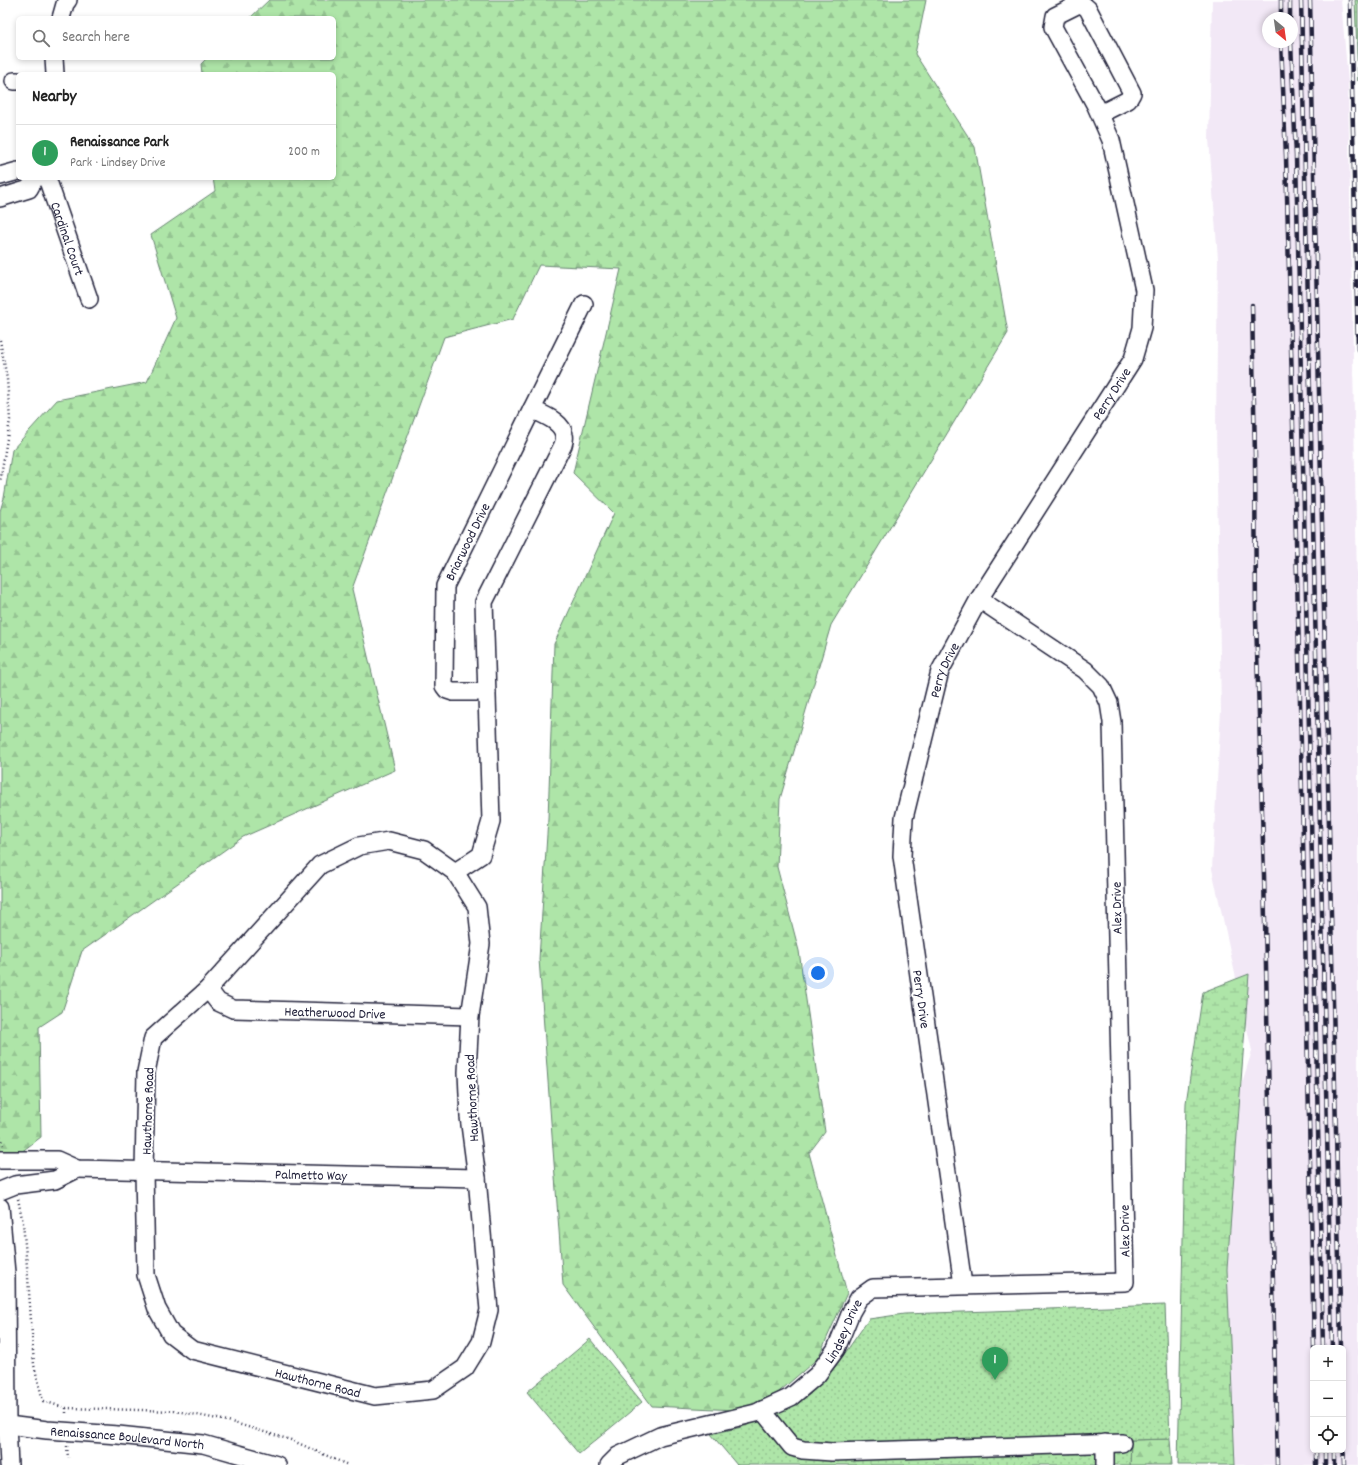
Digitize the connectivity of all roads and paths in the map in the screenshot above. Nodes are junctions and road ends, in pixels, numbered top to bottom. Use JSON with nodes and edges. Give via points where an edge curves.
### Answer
{"nodes":[{"id":1,"x":68,"y":0,"type":"edge"},
{"id":2,"x":62,"y":16,"type":"edge"},
{"id":3,"x":54,"y":60,"type":"edge"},
{"id":4,"x":55,"y":72,"type":"edge"},
{"id":5,"x":1098,"y":110,"type":"junction"},
{"id":6,"x":16,"y":172,"type":"edge"},
{"id":7,"x":0,"y":176,"type":"edge"},
{"id":8,"x":34,"y":180,"type":"edge"},
{"id":9,"x":48,"y":180,"type":"edge"},
{"id":10,"x":0,"y":198,"type":"edge"},
{"id":11,"x":89,"y":300,"type":"dead end"},
{"id":12,"x":584,"y":304,"type":"dead end"},
{"id":13,"x":0,"y":340,"type":"edge"},
{"id":14,"x":532,"y":409,"type":"junction"},
{"id":15,"x":0,"y":482,"type":"edge"},
{"id":16,"x":979,"y":599,"type":"junction"},
{"id":17,"x":487,"y":692,"type":"junction"},
{"id":18,"x":455,"y":872,"type":"junction"},
{"id":19,"x":208,"y":989,"type":"junction"},
{"id":20,"x":470,"y":1016,"type":"junction"},
{"id":21,"x":0,"y":1137,"type":"edge"},
{"id":22,"x":4,"y":1160,"type":"edge"},
{"id":23,"x":77,"y":1169,"type":"junction"},
{"id":24,"x":144,"y":1171,"type":"junction"},
{"id":25,"x":477,"y":1178,"type":"junction"},
{"id":26,"x":8,"y":1188,"type":"edge"},
{"id":27,"x":0,"y":1207,"type":"edge"},
{"id":28,"x":1125,"y":1282,"type":"joint"},
{"id":29,"x":963,"y":1285,"type":"junction"},
{"id":30,"x":66,"y":1408,"type":"junction"},
{"id":31,"x":762,"y":1410,"type":"junction"},
{"id":32,"x":66,"y":1414,"type":"dead end"},
{"id":33,"x":3,"y":1424,"type":"edge"},
{"id":34,"x":67,"y":1443,"type":"dead end"},
{"id":35,"x":1105,"y":1443,"type":"junction"},
{"id":36,"x":1122,"y":1443,"type":"dead end"},
{"id":37,"x":68,"y":1458,"type":"dead end"},
{"id":38,"x":9,"y":1465,"type":"edge"},
{"id":39,"x":277,"y":1465,"type":"edge"},
{"id":40,"x":348,"y":1465,"type":"edge"},
{"id":41,"x":608,"y":1465,"type":"edge"},
{"id":42,"x":1105,"y":1465,"type":"edge"}],
"edges":[{"from":1,"to":2,"type":"street"},
{"from":3,"to":4,"type":"street"},
{"from":5,"to":5,"type":"street","name":"Perry Drive","via":[[1053,27],[1056,16],[1081,3],[1088,9],[1132,93],[1128,100]]},
{"from":5,"to":16,"type":"street","name":"Perry Drive","via":[[1110,140],[1144,290],[1142,328],[1133,359]]},
{"from":6,"to":7,"type":"street"},
{"from":8,"to":10,"type":"street","via":[[29,189]]},
{"from":9,"to":11,"type":"street","name":"Cardinal Court"},
{"from":12,"to":14,"type":"street","name":"Briarwood Drive"},
{"from":13,"to":15,"type":"path","via":[[7,379],[10,420]]},
{"from":14,"to":17,"type":"street","via":[[562,427],[563,445],[484,602]]},
{"from":14,"to":17,"type":"street","name":"Briarwood Drive","via":[[445,586],[444,686],[452,692]]},
{"from":16,"to":28,"type":"street","name":"Alex Drive","via":[[1085,670],[1100,686],[1109,703],[1112,722]]},
{"from":16,"to":29,"type":"street","name":"Perry Drive","via":[[940,671],[904,818],[902,856]]},
{"from":17,"to":18,"type":"street","via":[[491,821],[481,855]]},
{"from":18,"to":19,"type":"street","name":"Hawthorne Road","via":[[424,850],[389,841],[359,846],[320,865]]},
{"from":18,"to":20,"type":"street","name":"Hawthorne Road","via":[[477,907],[481,944]]},
{"from":19,"to":20,"type":"street","name":"Heatherwood Drive","via":[[218,1002],[234,1009]]},
{"from":19,"to":24,"type":"street","name":"Hawthorne Road","via":[[153,1038],[146,1072]]},
{"from":20,"to":25,"type":"street","name":"Hawthorne Road","via":[[467,1072],[469,1117]]},
{"from":21,"to":22,"type":"path"},
{"from":22,"to":23,"type":"street","name":"Hawthorne Road","via":[[57,1160]]},
{"from":23,"to":24,"type":"street","name":"Hawthorne Road"},
{"from":23,"to":26,"type":"street","name":"Hawthorne Road","via":[[56,1180]]},
{"from":24,"to":25,"type":"street","name":"Palmetto Way"},
{"from":24,"to":25,"type":"street","name":"Hawthorne Road","via":[[146,1275],[157,1309],[171,1334],[192,1350],[375,1396],[433,1390],[465,1368],[481,1342],[489,1310]]},
{"from":26,"to":30,"type":"path","via":[[23,1222],[34,1365],[43,1401]]},
{"from":27,"to":33,"type":"street","via":[[6,1273]]},
{"from":28,"to":29,"type":"street","name":"Lindsey Drive"},
{"from":29,"to":31,"type":"street","name":"Lindsey Drive","via":[[872,1288],[859,1298],[836,1349],[817,1375],[791,1397]]},
{"from":30,"to":32,"type":"path"},
{"from":30,"to":40,"type":"path","via":[[176,1411],[228,1421],[291,1440]]},
{"from":31,"to":35,"type":"street","via":[[792,1447],[803,1450],[832,1452]]},
{"from":31,"to":41,"type":"street","name":"Lindsey Drive","via":[[660,1436],[618,1456]]},
{"from":33,"to":38,"type":"street"},
{"from":33,"to":39,"type":"street","name":"Renaissance Boulevard North","via":[[203,1444]]},
{"from":34,"to":37,"type":"path"},
{"from":35,"to":36,"type":"street"},
{"from":35,"to":42,"type":"street"}]}
